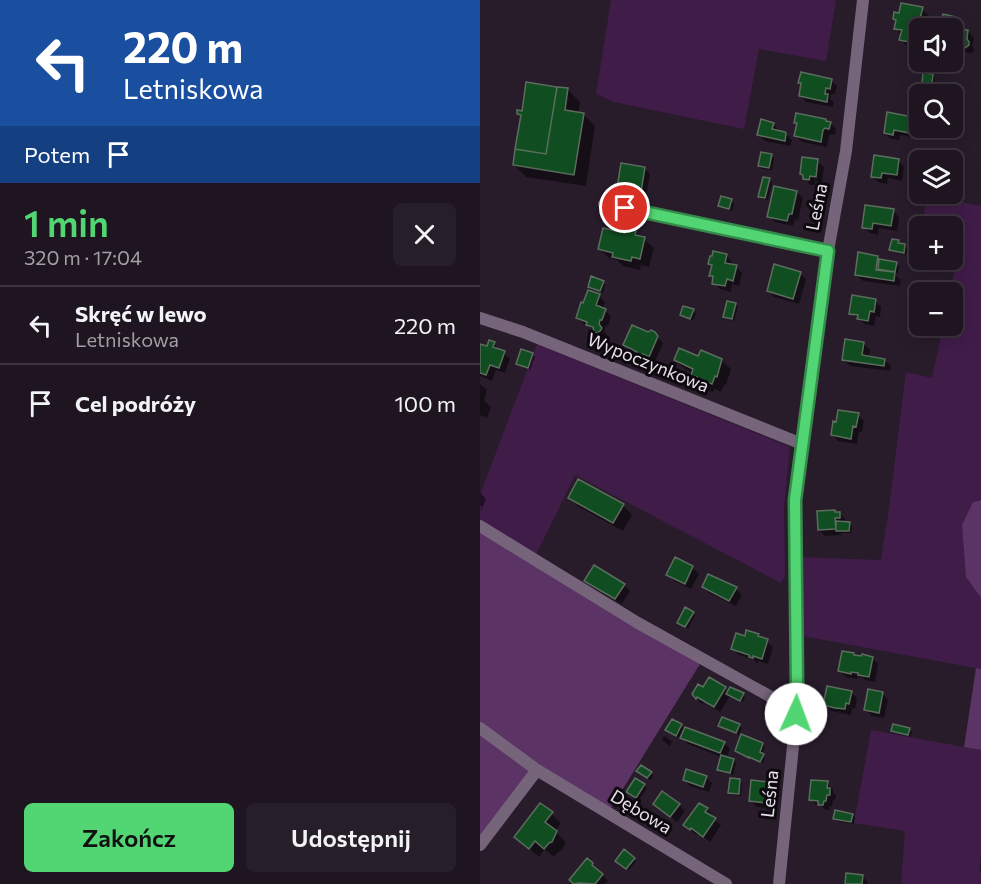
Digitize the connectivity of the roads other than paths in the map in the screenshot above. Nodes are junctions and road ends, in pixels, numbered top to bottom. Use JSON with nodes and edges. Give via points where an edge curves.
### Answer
{"nodes":[{"id":1,"x":863,"y":0,"type":"edge"},
{"id":2,"x":604,"y":204,"type":"dead end"},
{"id":3,"x":828,"y":251,"type":"junction"},
{"id":4,"x":480,"y":318,"type":"edge"},
{"id":5,"x":802,"y":444,"type":"junction"},
{"id":6,"x":480,"y":526,"type":"edge"},
{"id":7,"x":797,"y":707,"type":"junction"},
{"id":8,"x":480,"y":728,"type":"edge"},
{"id":9,"x":537,"y":770,"type":"junction"},
{"id":10,"x":480,"y":845,"type":"edge"},
{"id":11,"x":726,"y":884,"type":"edge"},
{"id":12,"x":779,"y":884,"type":"edge"}],
"edges":[{"from":1,"to":3,"type":"street","name":"Leśna","via":[[846,151]]},
{"from":2,"to":3,"type":"street"},
{"from":3,"to":5,"type":"street","name":"Leśna"},
{"from":4,"to":5,"type":"street","name":"Wypoczynkowa"},
{"from":5,"to":7,"type":"street","name":"Leśna","via":[[795,500]]},
{"from":6,"to":7,"type":"street","via":[[638,623],[773,698]]},
{"from":7,"to":12,"type":"street","name":"Leśna"},
{"from":8,"to":9,"type":"street","name":"Dębowa"},
{"from":9,"to":10,"type":"street"},
{"from":9,"to":11,"type":"street","name":"Dębowa"}]}
